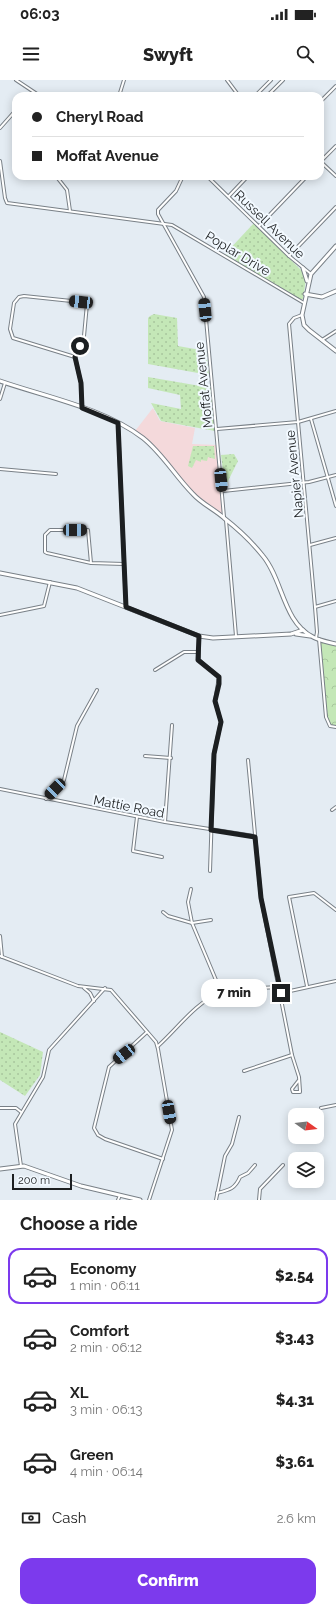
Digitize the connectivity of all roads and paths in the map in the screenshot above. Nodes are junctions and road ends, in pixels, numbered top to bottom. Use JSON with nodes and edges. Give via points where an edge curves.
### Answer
{"nodes":[{"id":1,"x":16,"y":80,"type":"edge"},
{"id":2,"x":124,"y":80,"type":"edge"},
{"id":3,"x":227,"y":80,"type":"edge"},
{"id":4,"x":270,"y":80,"type":"edge"},
{"id":5,"x":283,"y":80,"type":"edge"},
{"id":6,"x":336,"y":86,"type":"edge"},
{"id":7,"x":32,"y":92,"type":"edge"},
{"id":8,"x":120,"y":92,"type":"edge"},
{"id":9,"x":236,"y":92,"type":"edge"},
{"id":10,"x":259,"y":92,"type":"edge"},
{"id":11,"x":272,"y":92,"type":"edge"},
{"id":12,"x":324,"y":98,"type":"edge"},
{"id":13,"x":12,"y":114,"type":"edge"},
{"id":14,"x":0,"y":128,"type":"edge"},
{"id":15,"x":336,"y":146,"type":"edge"},
{"id":16,"x":324,"y":158,"type":"edge"},
{"id":17,"x":0,"y":161,"type":"edge"},
{"id":18,"x":324,"y":166,"type":"edge"},
{"id":19,"x":336,"y":176,"type":"edge"},
{"id":20,"x":58,"y":180,"type":"edge"},
{"id":21,"x":181,"y":180,"type":"edge"},
{"id":22,"x":211,"y":180,"type":"edge"},
{"id":23,"x":244,"y":180,"type":"edge"},
{"id":24,"x":303,"y":180,"type":"edge"},
{"id":25,"x":229,"y":196,"type":"junction"},
{"id":26,"x":336,"y":207,"type":"edge"},
{"id":27,"x":70,"y":211,"type":"junction"},
{"id":28,"x":162,"y":222,"type":"junction"},
{"id":29,"x":259,"y":226,"type":"junction"},
{"id":30,"x":336,"y":246,"type":"edge"},
{"id":31,"x":289,"y":256,"type":"junction"},
{"id":32,"x":303,"y":268,"type":"junction"},
{"id":33,"x":311,"y":274,"type":"junction"},
{"id":34,"x":308,"y":283,"type":"junction"},
{"id":35,"x":336,"y":291,"type":"edge"},
{"id":36,"x":305,"y":294,"type":"junction"},
{"id":37,"x":304,"y":303,"type":"junction"},
{"id":38,"x":302,"y":315,"type":"junction"},
{"id":39,"x":336,"y":331,"type":"edge"},
{"id":40,"x":322,"y":340,"type":"junction"},
{"id":41,"x":336,"y":351,"type":"edge"},
{"id":42,"x":75,"y":357,"type":"junction"},
{"id":43,"x":0,"y":381,"type":"edge"},
{"id":44,"x":5,"y":383,"type":"junction"},
{"id":45,"x":0,"y":399,"type":"edge"},
{"id":46,"x":82,"y":408,"type":"junction"},
{"id":47,"x":336,"y":411,"type":"edge"},
{"id":48,"x":311,"y":419,"type":"junction"},
{"id":49,"x":298,"y":422,"type":"junction"},
{"id":50,"x":118,"y":423,"type":"junction"},
{"id":51,"x":217,"y":430,"type":"junction"},
{"id":52,"x":0,"y":469,"type":"edge"},
{"id":53,"x":56,"y":474,"type":"dead end"},
{"id":54,"x":336,"y":475,"type":"edge"},
{"id":55,"x":328,"y":477,"type":"junction"},
{"id":56,"x":304,"y":482,"type":"junction"},
{"id":57,"x":223,"y":492,"type":"junction"},
{"id":58,"x":336,"y":506,"type":"edge"},
{"id":59,"x":225,"y":518,"type":"junction"},
{"id":60,"x":336,"y":538,"type":"edge"},
{"id":61,"x":310,"y":545,"type":"junction"},
{"id":62,"x":91,"y":562,"type":"junction"},
{"id":63,"x":124,"y":564,"type":"junction"},
{"id":64,"x":0,"y":573,"type":"edge"},
{"id":65,"x":50,"y":582,"type":"junction"},
{"id":66,"x":336,"y":601,"type":"edge"},
{"id":67,"x":126,"y":607,"type":"junction"},
{"id":68,"x":316,"y":607,"type":"junction"},
{"id":69,"x":0,"y":615,"type":"edge"},
{"id":70,"x":303,"y":630,"type":"junction"},
{"id":71,"x":296,"y":634,"type":"junction"},
{"id":72,"x":199,"y":636,"type":"junction"},
{"id":73,"x":236,"y":636,"type":"junction"},
{"id":74,"x":312,"y":637,"type":"junction"},
{"id":75,"x":317,"y":639,"type":"junction"},
{"id":76,"x":336,"y":644,"type":"edge"},
{"id":77,"x":198,"y":652,"type":"junction"},
{"id":78,"x":155,"y":670,"type":"dead end"},
{"id":79,"x":97,"y":690,"type":"dead end"},
{"id":80,"x":172,"y":725,"type":"dead end"},
{"id":81,"x":336,"y":727,"type":"edge"},
{"id":82,"x":145,"y":756,"type":"dead end"},
{"id":83,"x":171,"y":758,"type":"junction"},
{"id":84,"x":248,"y":760,"type":"dead end"},
{"id":85,"x":0,"y":789,"type":"edge"},
{"id":86,"x":46,"y":799,"type":"junction"},
{"id":87,"x":336,"y":807,"type":"edge"},
{"id":88,"x":332,"y":810,"type":"dead end"},
{"id":89,"x":137,"y":817,"type":"junction"},
{"id":90,"x":165,"y":822,"type":"junction"},
{"id":91,"x":211,"y":830,"type":"junction"},
{"id":92,"x":255,"y":837,"type":"junction"},
{"id":93,"x":162,"y":857,"type":"dead end"},
{"id":94,"x":210,"y":871,"type":"dead end"},
{"id":95,"x":191,"y":889,"type":"dead end"},
{"id":96,"x":336,"y":910,"type":"edge"},
{"id":97,"x":163,"y":912,"type":"dead end"},
{"id":98,"x":212,"y":920,"type":"dead end"},
{"id":99,"x":192,"y":923,"type":"junction"},
{"id":100,"x":0,"y":936,"type":"edge"},
{"id":101,"x":1,"y":957,"type":"edge"},
{"id":102,"x":336,"y":980,"type":"edge"},
{"id":103,"x":307,"y":986,"type":"junction"},
{"id":104,"x":83,"y":987,"type":"junction"},
{"id":105,"x":279,"y":987,"type":"junction"},
{"id":106,"x":105,"y":988,"type":"junction"},
{"id":107,"x":221,"y":992,"type":"junction"},
{"id":108,"x":281,"y":993,"type":"junction"},
{"id":109,"x":94,"y":1001,"type":"junction"},
{"id":110,"x":147,"y":1032,"type":"junction"},
{"id":111,"x":158,"y":1046,"type":"junction"},
{"id":112,"x":292,"y":1055,"type":"junction"},
{"id":113,"x":244,"y":1071,"type":"dead end"},
{"id":114,"x":299,"y":1080,"type":"junction"},
{"id":115,"x":336,"y":1105,"type":"edge"},
{"id":116,"x":0,"y":1108,"type":"edge"},
{"id":117,"x":321,"y":1108,"type":"dead end"},
{"id":118,"x":21,"y":1112,"type":"junction"},
{"id":119,"x":239,"y":1116,"type":"dead end"},
{"id":120,"x":163,"y":1159,"type":"junction"},
{"id":121,"x":283,"y":1165,"type":"dead end"},
{"id":122,"x":21,"y":1166,"type":"junction"},
{"id":123,"x":255,"y":1166,"type":"dead end"},
{"id":124,"x":0,"y":1170,"type":"edge"},
{"id":125,"x":217,"y":1193,"type":"junction"},
{"id":126,"x":120,"y":1195,"type":"junction"},
{"id":127,"x":118,"y":1200,"type":"edge"},
{"id":128,"x":140,"y":1200,"type":"edge"},
{"id":129,"x":149,"y":1200,"type":"edge"},
{"id":130,"x":216,"y":1200,"type":"edge"},
{"id":131,"x":258,"y":1200,"type":"edge"}],
"edges":[{"from":1,"to":7,"type":"street"},
{"from":2,"to":8,"type":"street"},
{"from":3,"to":9,"type":"street"},
{"from":4,"to":10,"type":"street"},
{"from":5,"to":11,"type":"street"},
{"from":6,"to":12,"type":"street"},
{"from":13,"to":14,"type":"street"},
{"from":15,"to":16,"type":"street"},
{"from":17,"to":27,"type":"street","name":"Poplar Drive","via":[[4,198],[7,203]]},
{"from":18,"to":19,"type":"street"},
{"from":20,"to":27,"type":"street","via":[[66,190]]},
{"from":21,"to":28,"type":"street","via":[[176,191],[158,210]]},
{"from":22,"to":25,"type":"street","name":"Russell Avenue"},
{"from":23,"to":25,"type":"street"},
{"from":24,"to":29,"type":"street"},
{"from":25,"to":29,"type":"street","name":"Russell Avenue"},
{"from":26,"to":31,"type":"street"},
{"from":27,"to":28,"type":"street","name":"Poplar Drive"},
{"from":28,"to":37,"type":"street","name":"Poplar Drive","via":[[175,226]]},
{"from":28,"to":51,"type":"street","name":"Moffat Avenue","via":[[204,297]]},
{"from":29,"to":31,"type":"street","name":"Russell Avenue"},
{"from":30,"to":33,"type":"main road"},
{"from":31,"to":32,"type":"street","name":"Russell Avenue"},
{"from":32,"to":33,"type":"street","name":"Russell Avenue"},
{"from":32,"to":34,"type":"main road"},
{"from":33,"to":34,"type":"main road"},
{"from":34,"to":36,"type":"main road"},
{"from":35,"to":36,"type":"main road","via":[[322,297]]},
{"from":36,"to":37,"type":"main road"},
{"from":37,"to":38,"type":"main road"},
{"from":38,"to":40,"type":"main road","via":[[306,327]]},
{"from":38,"to":49,"type":"street","name":"Napier Avenue","via":[[291,320],[289,324]]},
{"from":39,"to":40,"type":"street"},
{"from":40,"to":41,"type":"main road"},
{"from":42,"to":42,"type":"street","via":[[84,336],[87,304],[19,297],[14,303],[10,329],[13,338]]},
{"from":42,"to":46,"type":"street","via":[[81,383]]},
{"from":43,"to":44,"type":"main road"},
{"from":44,"to":45,"type":"street"},
{"from":44,"to":46,"type":"main road"},
{"from":46,"to":50,"type":"main road"},
{"from":47,"to":48,"type":"street"},
{"from":48,"to":49,"type":"street"},
{"from":48,"to":55,"type":"street"},
{"from":49,"to":51,"type":"street"},
{"from":49,"to":56,"type":"street","name":"Napier Avenue"},
{"from":50,"to":59,"type":"main road","via":[[150,444],[193,494]]},
{"from":50,"to":63,"type":"street"},
{"from":51,"to":57,"type":"street","name":"Moffat Avenue"},
{"from":52,"to":53,"type":"street"},
{"from":54,"to":55,"type":"street"},
{"from":55,"to":56,"type":"street"},
{"from":55,"to":58,"type":"street"},
{"from":56,"to":57,"type":"street"},
{"from":56,"to":61,"type":"street","name":"Napier Avenue"},
{"from":57,"to":59,"type":"street","name":"Moffat Avenue"},
{"from":59,"to":70,"type":"main road","via":[[270,565],[291,615]]},
{"from":59,"to":73,"type":"street","name":"Moffat Avenue"},
{"from":60,"to":61,"type":"street"},
{"from":61,"to":68,"type":"street","name":"Napier Avenue"},
{"from":62,"to":62,"type":"street","via":[[45,552],[45,535],[50,530],[88,530]]},
{"from":62,"to":63,"type":"street"},
{"from":63,"to":67,"type":"street"},
{"from":64,"to":65,"type":"main road"},
{"from":65,"to":67,"type":"main road","via":[[81,590]]},
{"from":65,"to":69,"type":"street","via":[[44,606]]},
{"from":66,"to":68,"type":"street"},
{"from":67,"to":72,"type":"main road"},
{"from":68,"to":75,"type":"street","name":"Napier Avenue"},
{"from":70,"to":71,"type":"main road"},
{"from":70,"to":74,"type":"main road"},
{"from":71,"to":73,"type":"main road"},
{"from":71,"to":74,"type":"main road"},
{"from":72,"to":73,"type":"main road"},
{"from":72,"to":77,"type":"street"},
{"from":74,"to":75,"type":"main road"},
{"from":75,"to":76,"type":"main road"},
{"from":75,"to":81,"type":"street","name":"Napier Avenue","via":[[326,717],[330,726]]},
{"from":77,"to":78,"type":"street","via":[[184,652]]},
{"from":77,"to":91,"type":"street","via":[[198,660],[217,674],[219,680],[215,701],[221,722],[214,754]]},
{"from":79,"to":86,"type":"street","via":[[76,726],[64,780]]},
{"from":80,"to":83,"type":"street"},
{"from":82,"to":83,"type":"street"},
{"from":83,"to":90,"type":"street"},
{"from":84,"to":92,"type":"street"},
{"from":85,"to":86,"type":"street","name":"Mattie Road"},
{"from":86,"to":89,"type":"street","name":"Mattie Road"},
{"from":87,"to":88,"type":"street"},
{"from":89,"to":90,"type":"street","name":"Mattie Road"},
{"from":89,"to":93,"type":"street","via":[[133,851]]},
{"from":90,"to":91,"type":"street","name":"Mattie Road"},
{"from":91,"to":92,"type":"street","name":"Mattie Road"},
{"from":91,"to":94,"type":"street"},
{"from":92,"to":105,"type":"street","via":[[261,898]]},
{"from":95,"to":99,"type":"street","via":[[188,902]]},
{"from":96,"to":103,"type":"street","via":[[312,892],[290,896]]},
{"from":97,"to":99,"type":"street"},
{"from":98,"to":99,"type":"street"},
{"from":99,"to":107,"type":"street"},
{"from":100,"to":101,"type":"street"},
{"from":101,"to":104,"type":"street"},
{"from":102,"to":103,"type":"street"},
{"from":103,"to":108,"type":"street"},
{"from":104,"to":106,"type":"street"},
{"from":104,"to":109,"type":"street"},
{"from":105,"to":107,"type":"street"},
{"from":105,"to":108,"type":"street"},
{"from":106,"to":109,"type":"street"},
{"from":106,"to":110,"type":"street","via":[[114,992]]},
{"from":107,"to":111,"type":"street","via":[[194,1009]]},
{"from":108,"to":112,"type":"street"},
{"from":109,"to":118,"type":"street","via":[[50,1048],[43,1077]]},
{"from":110,"to":111,"type":"street"},
{"from":110,"to":120,"type":"street","via":[[109,1067],[94,1128],[102,1138]]},
{"from":111,"to":120,"type":"street","via":[[172,1130]]},
{"from":112,"to":113,"type":"street"},
{"from":112,"to":114,"type":"street"},
{"from":114,"to":114,"type":"street","via":[[300,1092],[293,1092],[292,1089]]},
{"from":115,"to":117,"type":"street"},
{"from":116,"to":118,"type":"street","via":[[12,1108]]},
{"from":118,"to":122,"type":"street","via":[[15,1126]]},
{"from":119,"to":125,"type":"street","via":[[232,1144],[225,1156]]},
{"from":120,"to":129,"type":"street"},
{"from":121,"to":131,"type":"street","via":[[260,1189]]},
{"from":122,"to":124,"type":"main road"},
{"from":122,"to":126,"type":"main road","via":[[81,1186]]},
{"from":123,"to":125,"type":"street","via":[[240,1177],[237,1186]]},
{"from":125,"to":130,"type":"street"},
{"from":126,"to":127,"type":"street"},
{"from":126,"to":128,"type":"main road"}]}
